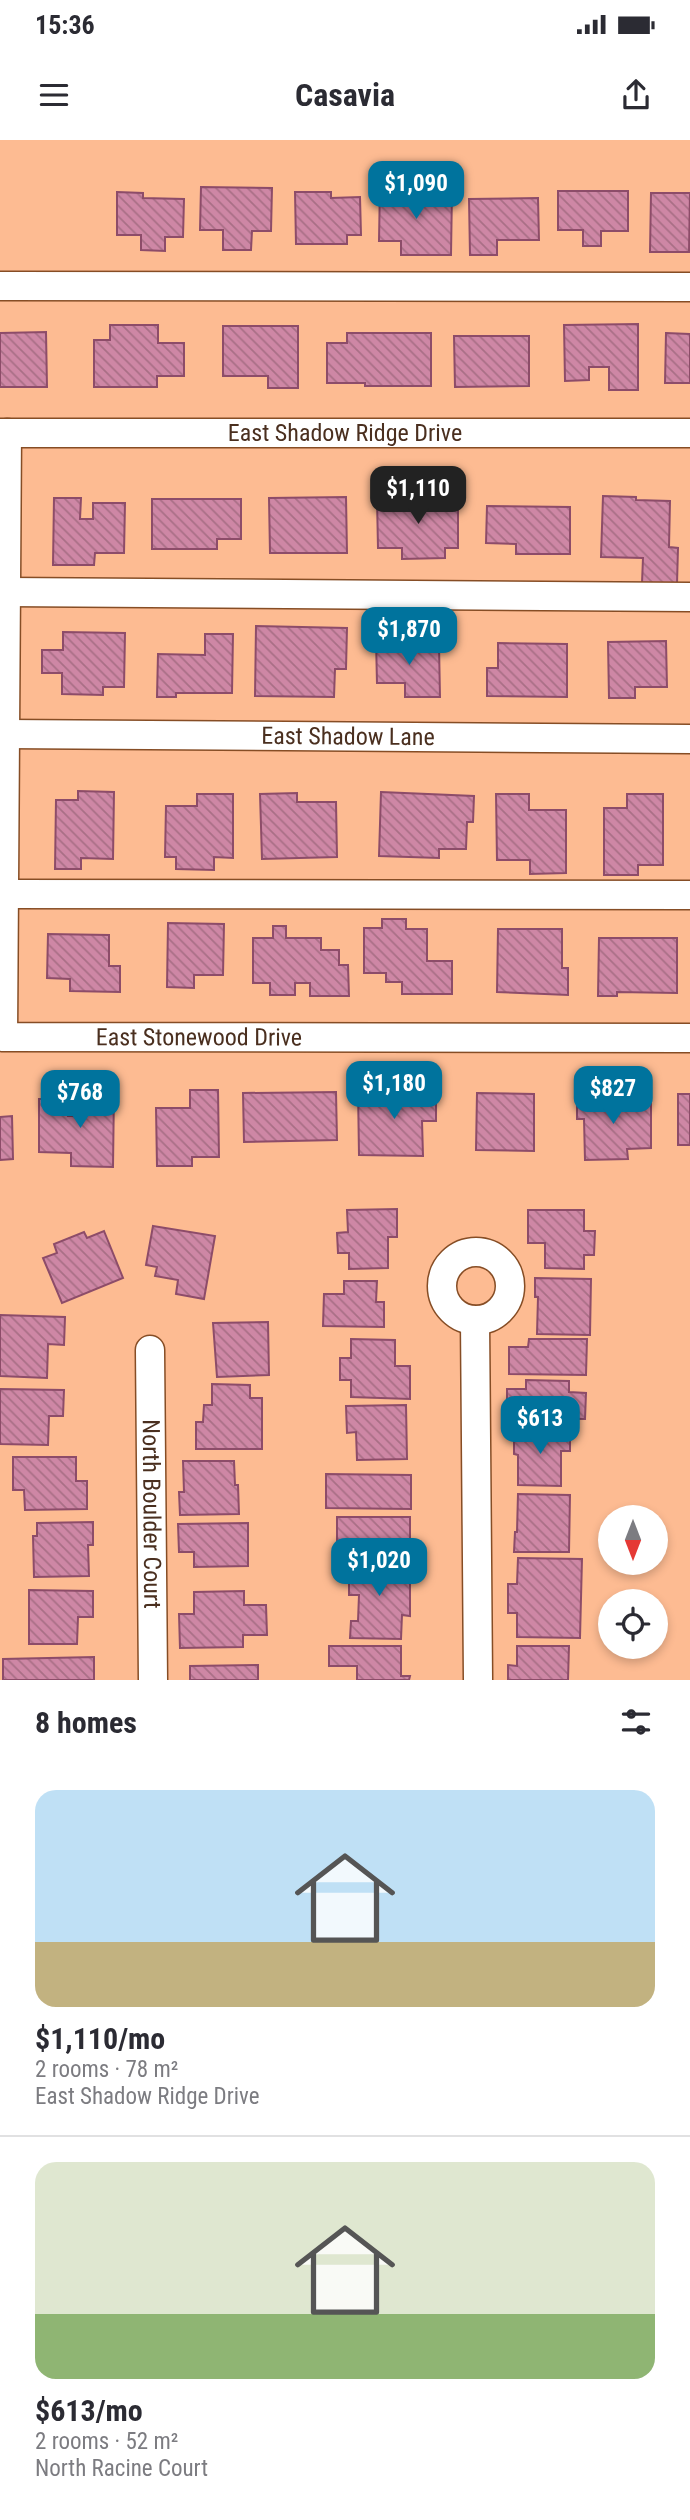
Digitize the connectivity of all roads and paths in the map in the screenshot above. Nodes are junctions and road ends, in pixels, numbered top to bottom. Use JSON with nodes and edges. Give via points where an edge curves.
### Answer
{"nodes":[{"id":1,"x":0,"y":286,"type":"edge"},
{"id":2,"x":690,"y":286,"type":"edge"},
{"id":3,"x":4,"y":433,"type":"edge"},
{"id":4,"x":690,"y":433,"type":"edge"},
{"id":5,"x":6,"y":592,"type":"junction"},
{"id":6,"x":690,"y":597,"type":"edge"},
{"id":7,"x":5,"y":734,"type":"junction"},
{"id":8,"x":690,"y":739,"type":"edge"},
{"id":9,"x":4,"y":894,"type":"junction"},
{"id":10,"x":690,"y":895,"type":"edge"},
{"id":11,"x":690,"y":1038,"type":"edge"},
{"id":12,"x":475,"y":1320,"type":"dead end"},
{"id":13,"x":150,"y":1350,"type":"dead end"},
{"id":14,"x":153,"y":1680,"type":"edge"},
{"id":15,"x":478,"y":1680,"type":"edge"}],
"edges":[{"from":1,"to":2,"type":"street"},
{"from":3,"to":4,"type":"street","name":"East Shadow Ridge Drive"},
{"from":3,"to":5,"type":"street"},
{"from":5,"to":6,"type":"street"},
{"from":5,"to":7,"type":"street"},
{"from":7,"to":8,"type":"street","name":"East Shadow Lane"},
{"from":7,"to":9,"type":"street"},
{"from":9,"to":10,"type":"street"},
{"from":9,"to":11,"type":"street","name":"East Stonewood Drive","via":[[3,1037]]},
{"from":12,"to":15,"type":"street"},
{"from":13,"to":14,"type":"street","name":"North Boulder Court"}]}
